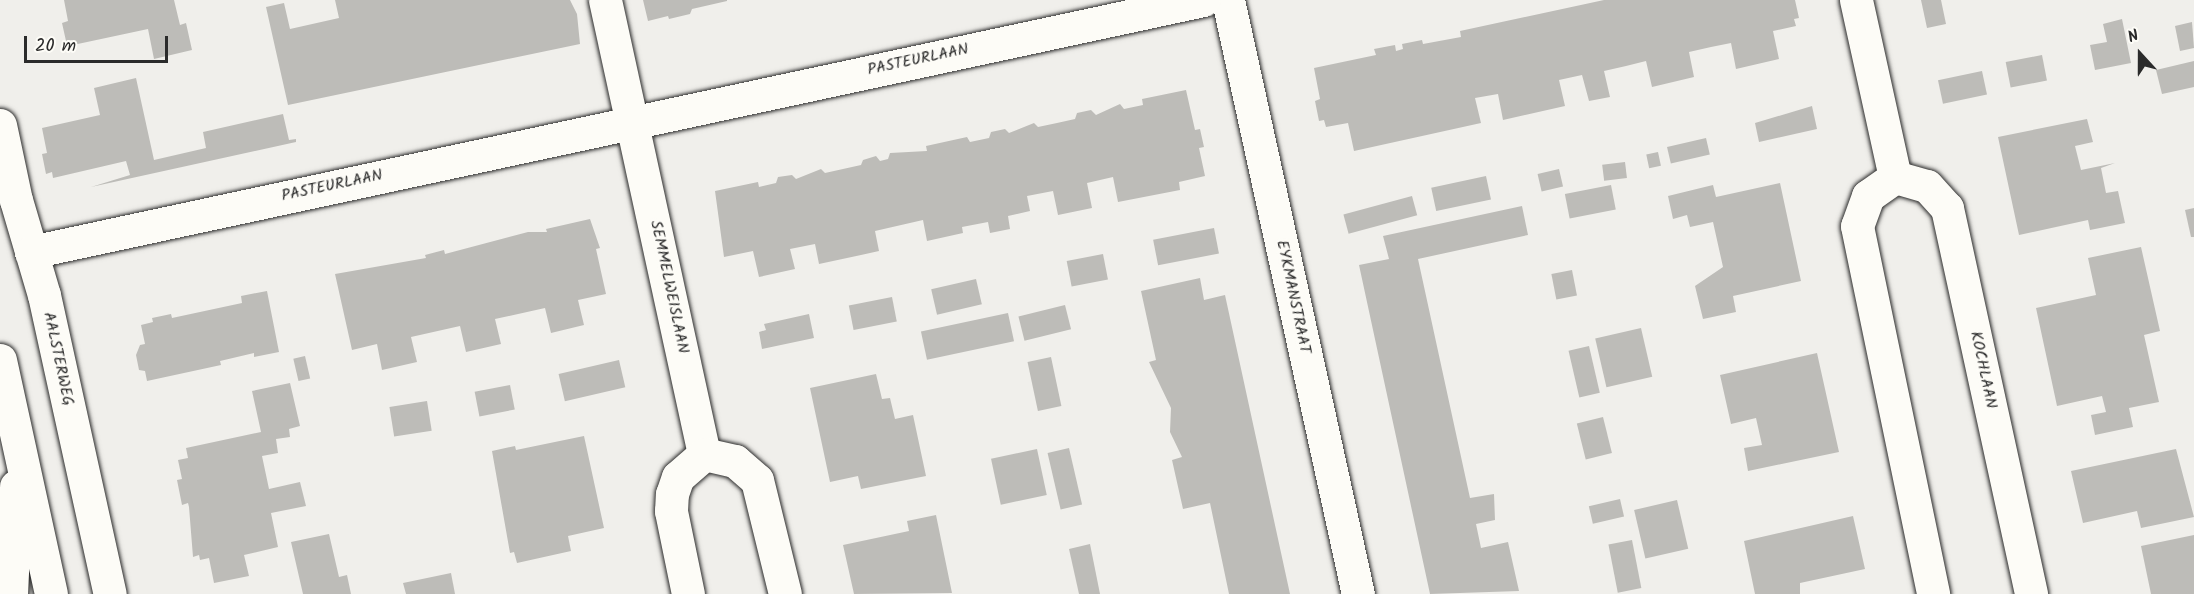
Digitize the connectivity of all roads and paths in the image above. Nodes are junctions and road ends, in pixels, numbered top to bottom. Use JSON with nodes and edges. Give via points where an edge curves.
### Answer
{"nodes":[{"id":1,"x":605,"y":0,"type":"edge"},
{"id":2,"x":1203,"y":0,"type":"edge"},
{"id":3,"x":1228,"y":0,"type":"edge"},
{"id":4,"x":1856,"y":0,"type":"edge"},
{"id":5,"x":633,"y":120,"type":"junction"},
{"id":6,"x":0,"y":125,"type":"edge"},
{"id":7,"x":1895,"y":177,"type":"junction"},
{"id":8,"x":31,"y":252,"type":"junction"},
{"id":9,"x":0,"y":360,"type":"edge"},
{"id":10,"x":18,"y":451,"type":"junction"},
{"id":11,"x":704,"y":454,"type":"junction"},
{"id":12,"x":11,"y":594,"type":"edge"},
{"id":13,"x":51,"y":594,"type":"edge"},
{"id":14,"x":110,"y":594,"type":"edge"},
{"id":15,"x":688,"y":594,"type":"edge"},
{"id":16,"x":784,"y":594,"type":"edge"},
{"id":17,"x":1358,"y":594,"type":"edge"},
{"id":18,"x":1933,"y":594,"type":"edge"},
{"id":19,"x":2031,"y":594,"type":"edge"}],
"edges":[{"from":1,"to":5,"type":"street"},
{"from":2,"to":5,"type":"street","name":"PASTEURLAAN"},
{"from":3,"to":17,"type":"street","name":"EYKMANSTRAAT"},
{"from":4,"to":7,"type":"street"},
{"from":5,"to":8,"type":"street","name":"PASTEURLAAN"},
{"from":5,"to":11,"type":"street","name":"SEMMELWEISLAAN"},
{"from":6,"to":8,"type":"street","name":"AALSTERWEG"},
{"from":7,"to":18,"type":"street","via":[[1869,196],[1857,226]]},
{"from":7,"to":19,"type":"street","name":"KOCHLAAN","via":[[1927,186],[1947,207]]},
{"from":8,"to":14,"type":"street","name":"AALSTERWEG"},
{"from":9,"to":10,"type":"street"},
{"from":10,"to":12,"type":"street"},
{"from":10,"to":13,"type":"street"},
{"from":11,"to":15,"type":"street","via":[[678,477],[672,494],[671,511]]},
{"from":11,"to":16,"type":"street","via":[[735,461],[757,480]]}]}
